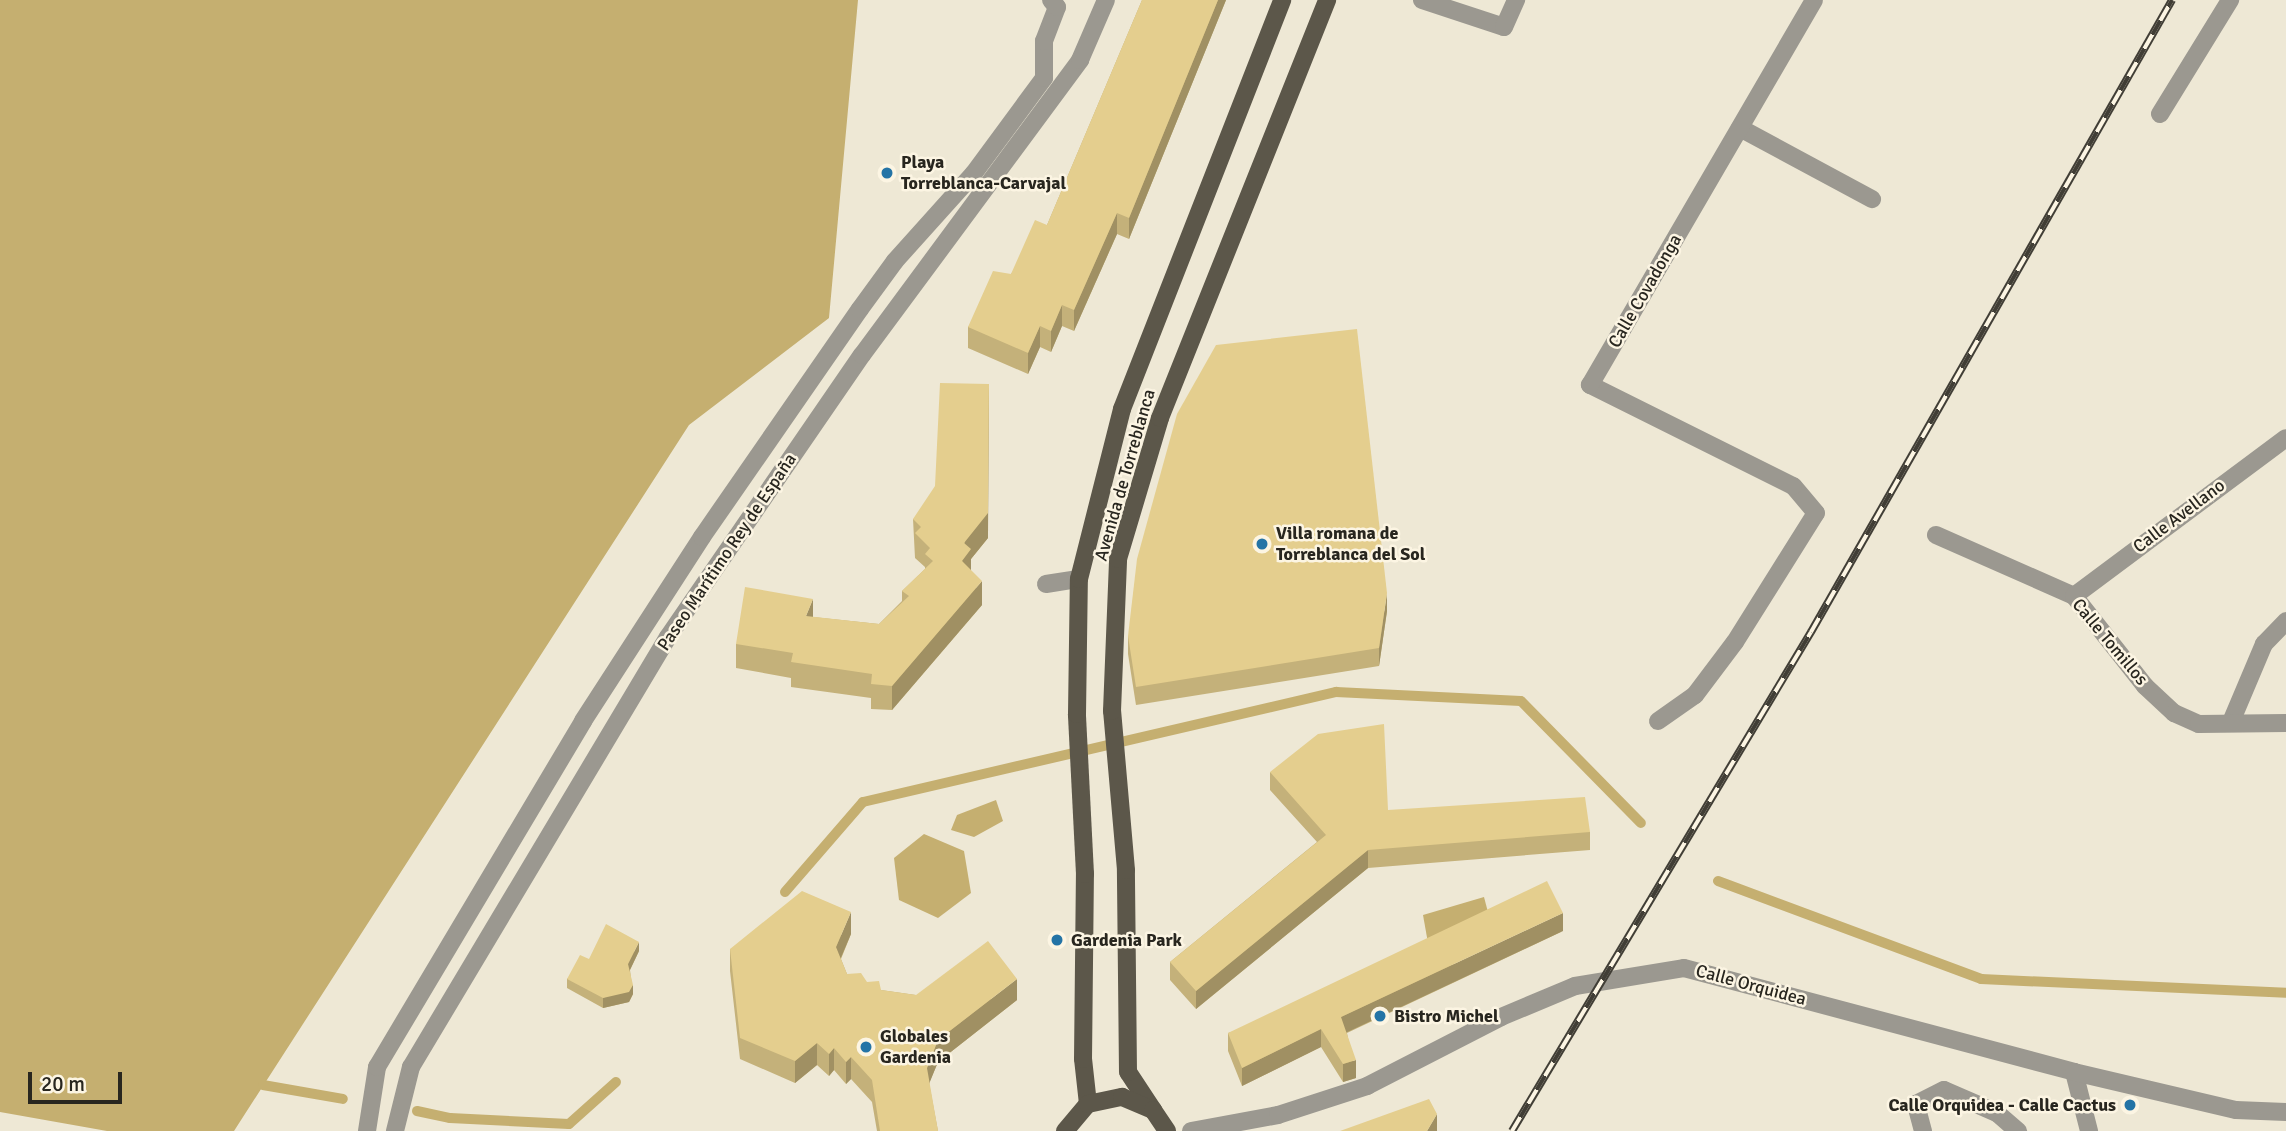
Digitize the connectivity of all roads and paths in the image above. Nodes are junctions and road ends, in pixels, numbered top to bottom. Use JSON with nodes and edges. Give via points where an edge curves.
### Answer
{"nodes":[{"id":1,"x":1051,"y":0,"type":"edge"},
{"id":2,"x":1106,"y":0,"type":"edge"},
{"id":3,"x":1283,"y":0,"type":"edge"},
{"id":4,"x":1327,"y":0,"type":"edge"},
{"id":5,"x":1422,"y":0,"type":"edge"},
{"id":6,"x":1516,"y":0,"type":"edge"},
{"id":7,"x":1814,"y":0,"type":"edge"},
{"id":8,"x":2230,"y":0,"type":"edge"},
{"id":9,"x":2160,"y":114,"type":"dead end"},
{"id":10,"x":1740,"y":128,"type":"junction"},
{"id":11,"x":1872,"y":199,"type":"dead end"},
{"id":12,"x":2286,"y":438,"type":"edge"},
{"id":13,"x":1936,"y":534,"type":"dead end"},
{"id":14,"x":1079,"y":579,"type":"junction"},
{"id":15,"x":1046,"y":584,"type":"dead end"},
{"id":16,"x":2074,"y":596,"type":"junction"},
{"id":17,"x":2286,"y":621,"type":"edge"},
{"id":18,"x":1658,"y":721,"type":"dead end"},
{"id":19,"x":2231,"y":722,"type":"junction"},
{"id":20,"x":2286,"y":723,"type":"edge"},
{"id":21,"x":2074,"y":1072,"type":"junction"},
{"id":22,"x":1088,"y":1104,"type":"junction"},
{"id":23,"x":1153,"y":1110,"type":"junction"},
{"id":24,"x":2286,"y":1112,"type":"edge"},
{"id":25,"x":367,"y":1131,"type":"edge"},
{"id":26,"x":394,"y":1131,"type":"edge"},
{"id":27,"x":1065,"y":1131,"type":"edge"},
{"id":28,"x":1167,"y":1131,"type":"edge"},
{"id":29,"x":1191,"y":1131,"type":"edge"},
{"id":30,"x":1923,"y":1131,"type":"edge"},
{"id":31,"x":2018,"y":1131,"type":"edge"},
{"id":32,"x":2090,"y":1131,"type":"edge"}],
"edges":[{"from":1,"to":25,"type":"street","via":[[1057,7],[1044,41],[1044,78],[974,173],[895,261],[860,309],[590,709],[377,1067]]},
{"from":2,"to":26,"type":"street","name":"Paseo Marítimo Rey de España","via":[[1080,60],[862,355],[668,637],[411,1067]]},
{"from":3,"to":14,"type":"main road","name":"Avenida de Torreblanca","via":[[1122,409]]},
{"from":4,"to":23,"type":"main road","name":"Avenida de Torreblanca","via":[[1160,418],[1118,559],[1112,712],[1126,870],[1128,1072]]},
{"from":5,"to":6,"type":"street","via":[[1504,27]]},
{"from":7,"to":10,"type":"street","name":"Calle Covadonga"},
{"from":8,"to":9,"type":"street"},
{"from":10,"to":11,"type":"street"},
{"from":10,"to":18,"type":"street","name":"Calle Covadonga","via":[[1590,385],[1793,486],[1816,513],[1735,642],[1695,695]]},
{"from":12,"to":16,"type":"street","name":"Calle Avellano"},
{"from":13,"to":16,"type":"street","name":"Calle Tomillos"},
{"from":14,"to":15,"type":"street"},
{"from":14,"to":22,"type":"main road","name":"Avenida de Torreblanca","via":[[1077,714],[1085,874],[1083,1059]]},
{"from":16,"to":19,"type":"street","name":"Calle Tomillos","via":[[2145,686],[2175,713],[2199,724]]},
{"from":17,"to":19,"type":"street","via":[[2264,645]]},
{"from":19,"to":20,"type":"street","name":"Calle Tomillos"},
{"from":21,"to":24,"type":"street","name":"Calle Orquidea","via":[[2236,1110]]},
{"from":21,"to":29,"type":"street","name":"Calle Orquidea","via":[[1684,968],[1575,986],[1502,1017],[1367,1086],[1278,1115]]},
{"from":21,"to":32,"type":"street"},
{"from":22,"to":23,"type":"main road","via":[[1122,1097]]},
{"from":22,"to":27,"type":"main road"},
{"from":23,"to":28,"type":"main road","name":"Avenida de Torreblanca"},
{"from":30,"to":31,"type":"street","via":[[1916,1104],[1944,1090],[1997,1113]]}]}
